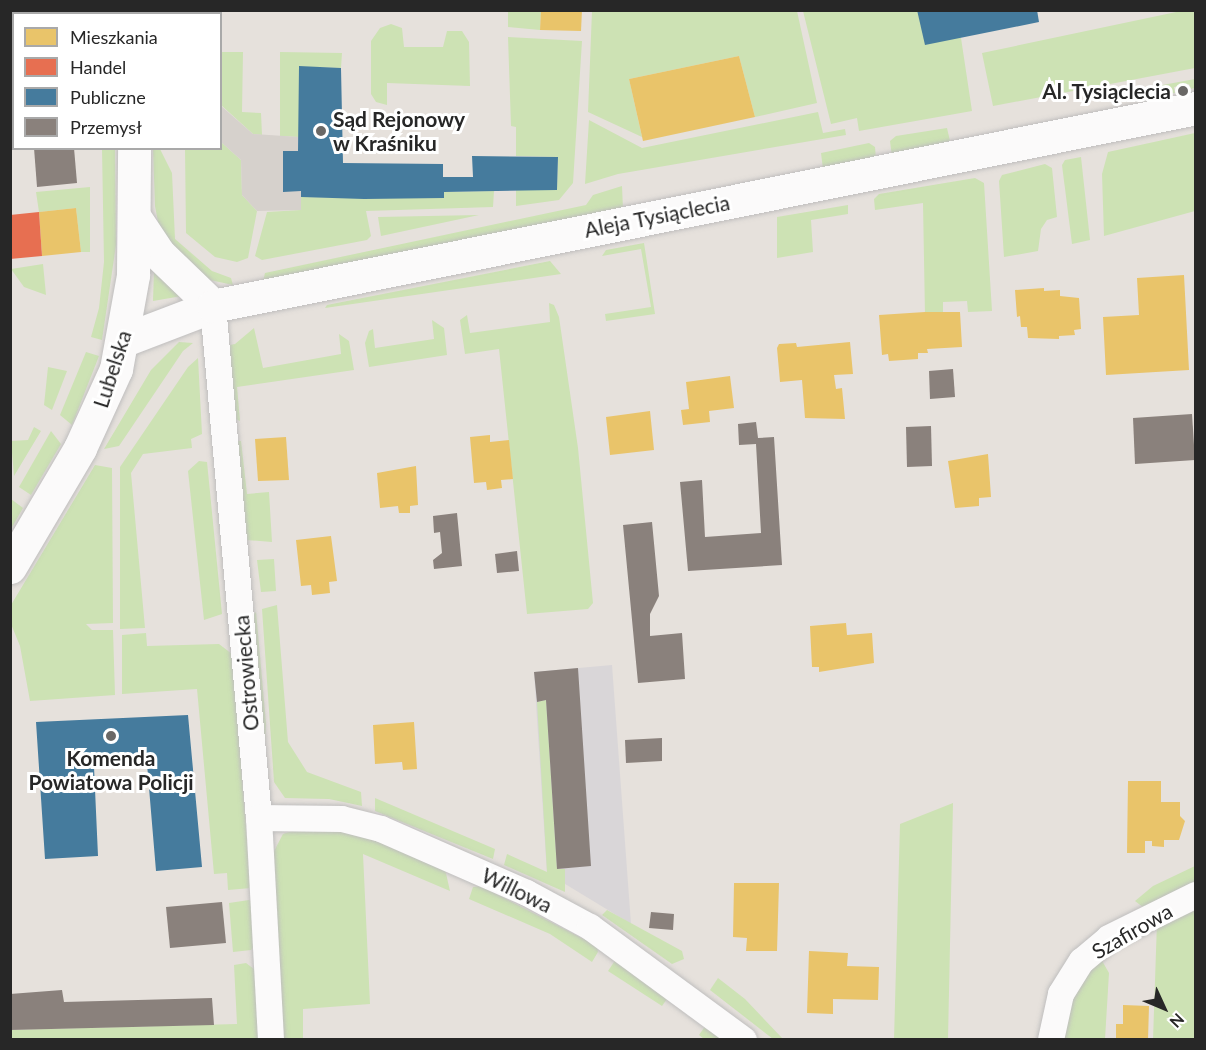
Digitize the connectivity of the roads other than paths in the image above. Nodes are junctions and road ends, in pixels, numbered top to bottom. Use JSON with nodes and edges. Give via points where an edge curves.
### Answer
{"nodes":[{"id":1,"x":1196,"y":108,"type":"edge"},
{"id":2,"x":134,"y":150,"type":"edge"},
{"id":3,"x":135,"y":218,"type":"junction"},
{"id":4,"x":213,"y":306,"type":"junction"},
{"id":5,"x":124,"y":340,"type":"junction"},
{"id":6,"x":10,"y":567,"type":"edge"},
{"id":7,"x":259,"y":818,"type":"junction"},
{"id":8,"x":1196,"y":895,"type":"edge"},
{"id":9,"x":271,"y":1040,"type":"edge"},
{"id":10,"x":744,"y":1040,"type":"edge"},
{"id":11,"x":1051,"y":1040,"type":"edge"}],
"edges":[{"from":1,"to":4,"type":"street","name":"Aleja Tysiąclecia"},
{"from":2,"to":3,"type":"street","name":"Lubelska"},
{"from":3,"to":4,"type":"street","via":[[159,254]]},
{"from":3,"to":5,"type":"street","name":"Lubelska"},
{"from":4,"to":5,"type":"street","name":"Aleja Tysiąclecia"},
{"from":4,"to":7,"type":"street","name":"Ostrowiecka"},
{"from":5,"to":6,"type":"street","name":"Lubelska","via":[[97,415]]},
{"from":7,"to":9,"type":"street","name":"Ostrowiecka"},
{"from":7,"to":10,"type":"street","name":"Willowa","via":[[342,819],[381,829],[527,893],[590,927]]},
{"from":8,"to":11,"type":"street","name":"Szafirowa","via":[[1109,939],[1082,961],[1060,994]]}]}
